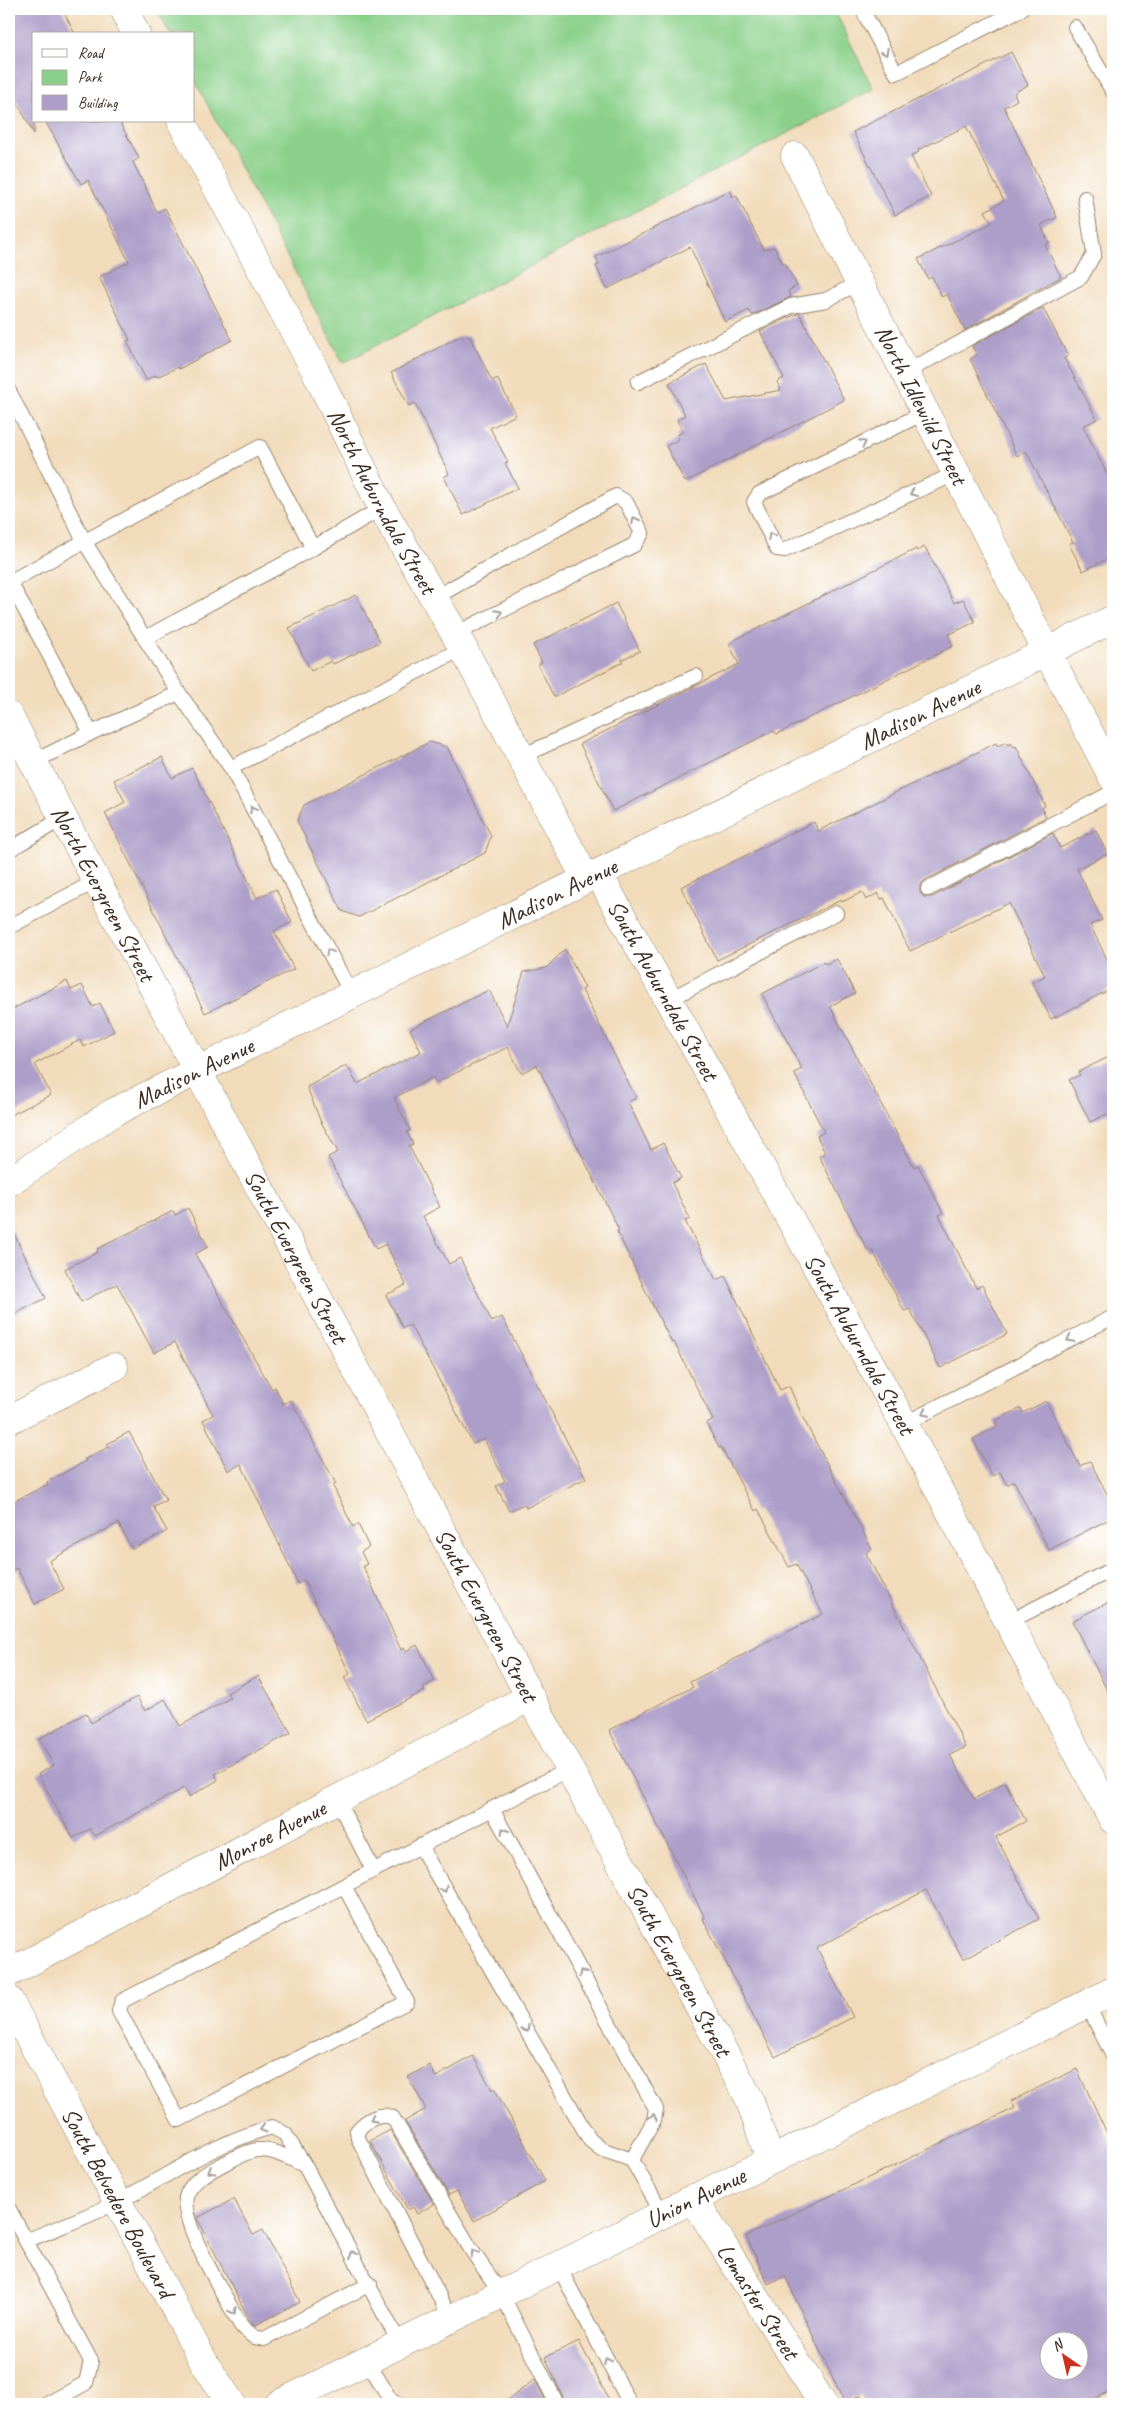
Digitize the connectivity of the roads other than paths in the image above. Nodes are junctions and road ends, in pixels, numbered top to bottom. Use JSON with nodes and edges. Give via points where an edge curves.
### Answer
{"nodes":[{"id":1,"x":124,"y":9,"type":"edge"},
{"id":2,"x":862,"y":9,"type":"edge"},
{"id":3,"x":1021,"y":9,"type":"edge"},
{"id":4,"x":1075,"y":27,"type":"dead end"},
{"id":5,"x":135,"y":32,"type":"edge"},
{"id":6,"x":1113,"y":92,"type":"edge"},
{"id":7,"x":182,"y":122,"type":"edge"},
{"id":8,"x":795,"y":156,"type":"dead end"},
{"id":9,"x":1084,"y":198,"type":"dead end"},
{"id":10,"x":860,"y":282,"type":"junction"},
{"id":11,"x":906,"y":372,"type":"junction"},
{"id":12,"x":638,"y":382,"type":"dead end"},
{"id":13,"x":9,"y":391,"type":"edge"},
{"id":14,"x":926,"y":412,"type":"junction"},
{"id":15,"x":957,"y":473,"type":"junction"},
{"id":16,"x":382,"y":508,"type":"junction"},
{"id":17,"x":84,"y":541,"type":"junction"},
{"id":18,"x":313,"y":548,"type":"junction"},
{"id":19,"x":9,"y":581,"type":"edge"},
{"id":20,"x":434,"y":598,"type":"junction"},
{"id":21,"x":1113,"y":619,"type":"edge"},
{"id":22,"x":145,"y":638,"type":"junction"},
{"id":23,"x":459,"y":641,"type":"junction"},
{"id":24,"x":1047,"y":652,"type":"junction"},
{"id":25,"x":696,"y":676,"type":"dead end"},
{"id":26,"x":179,"y":693,"type":"junction"},
{"id":27,"x":9,"y":716,"type":"edge"},
{"id":28,"x":91,"y":733,"type":"junction"},
{"id":29,"x":520,"y":757,"type":"junction"},
{"id":30,"x":33,"y":762,"type":"junction"},
{"id":31,"x":231,"y":768,"type":"junction"},
{"id":32,"x":1113,"y":778,"type":"edge"},
{"id":33,"x":1113,"y":792,"type":"edge"},
{"id":34,"x":63,"y":818,"type":"junction"},
{"id":35,"x":9,"y":850,"type":"edge"},
{"id":36,"x":592,"y":876,"type":"junction"},
{"id":37,"x":96,"y":881,"type":"junction"},
{"id":38,"x":928,"y":889,"type":"dead end"},
{"id":39,"x":836,"y":913,"type":"dead end"},
{"id":40,"x":9,"y":927,"type":"edge"},
{"id":41,"x":352,"y":995,"type":"junction"},
{"id":42,"x":668,"y":1000,"type":"junction"},
{"id":43,"x":197,"y":1072,"type":"junction"},
{"id":44,"x":9,"y":1182,"type":"edge"},
{"id":45,"x":1113,"y":1317,"type":"edge"},
{"id":46,"x":114,"y":1367,"type":"dead end"},
{"id":47,"x":9,"y":1420,"type":"edge"},
{"id":48,"x":904,"y":1424,"type":"junction"},
{"id":49,"x":1113,"y":1568,"type":"edge"},
{"id":50,"x":1008,"y":1622,"type":"junction"},
{"id":51,"x":530,"y":1697,"type":"junction"},
{"id":52,"x":569,"y":1769,"type":"junction"},
{"id":53,"x":336,"y":1798,"type":"junction"},
{"id":54,"x":492,"y":1809,"type":"junction"},
{"id":55,"x":1113,"y":1820,"type":"edge"},
{"id":56,"x":420,"y":1846,"type":"junction"},
{"id":57,"x":373,"y":1870,"type":"junction"},
{"id":58,"x":344,"y":1886,"type":"junction"},
{"id":59,"x":9,"y":1973,"type":"edge"},
{"id":60,"x":1113,"y":1991,"type":"edge"},
{"id":61,"x":9,"y":2000,"type":"edge"},
{"id":62,"x":1087,"y":2004,"type":"junction"},
{"id":63,"x":1113,"y":2056,"type":"edge"},
{"id":64,"x":632,"y":2160,"type":"junction"},
{"id":65,"x":770,"y":2160,"type":"junction"},
{"id":66,"x":305,"y":2166,"type":"junction"},
{"id":67,"x":692,"y":2198,"type":"junction"},
{"id":68,"x":116,"y":2202,"type":"junction"},
{"id":69,"x":9,"y":2209,"type":"edge"},
{"id":70,"x":662,"y":2213,"type":"junction"},
{"id":71,"x":26,"y":2241,"type":"junction"},
{"id":72,"x":558,"y":2265,"type":"junction"},
{"id":73,"x":370,"y":2284,"type":"junction"},
{"id":74,"x":501,"y":2294,"type":"junction"},
{"id":75,"x":451,"y":2319,"type":"junction"},
{"id":76,"x":400,"y":2344,"type":"junction"},
{"id":77,"x":367,"y":2360,"type":"junction"},
{"id":78,"x":393,"y":2403,"type":"edge"},
{"id":79,"x":47,"y":2404,"type":"edge"},
{"id":80,"x":232,"y":2404,"type":"edge"},
{"id":81,"x":279,"y":2404,"type":"edge"},
{"id":82,"x":557,"y":2404,"type":"edge"},
{"id":83,"x":630,"y":2404,"type":"edge"},
{"id":84,"x":823,"y":2404,"type":"edge"}],
"edges":[{"from":1,"to":5,"type":"street"},
{"from":2,"to":3,"type":"lane","one_way":true,"via":[[896,73]]},
{"from":4,"to":6,"type":"lane"},
{"from":7,"to":16,"type":"street","name":"North Auburndale Street","via":[[311,361]]},
{"from":8,"to":10,"type":"street","name":"North Idlewild Street"},
{"from":9,"to":11,"type":"lane","via":[[1094,254],[1081,277]]},
{"from":10,"to":11,"type":"street","name":"North Idlewild Street"},
{"from":10,"to":12,"type":"lane","via":[[826,300],[791,306]]},
{"from":11,"to":14,"type":"street","name":"North Idlewild Street"},
{"from":13,"to":17,"type":"lane"},
{"from":14,"to":15,"type":"street","name":"North Idlewild Street"},
{"from":15,"to":14,"type":"lane","one_way":true,"via":[[785,550],[777,549],[754,502],[759,494]]},
{"from":15,"to":24,"type":"street","name":"North Idlewild Street"},
{"from":16,"to":18,"type":"lane"},
{"from":16,"to":20,"type":"street","name":"North Auburndale Street"},
{"from":17,"to":18,"type":"lane","via":[[260,447]]},
{"from":17,"to":19,"type":"lane"},
{"from":17,"to":22,"type":"lane"},
{"from":18,"to":22,"type":"lane"},
{"from":19,"to":28,"type":"lane"},
{"from":20,"to":23,"type":"street","name":"North Auburndale Street"},
{"from":23,"to":20,"type":"lane","one_way":true,"via":[[634,545],[642,533],[626,502],[616,496]]},
{"from":21,"to":24,"type":"street","name":"Madison Avenue"},
{"from":22,"to":26,"type":"lane"},
{"from":23,"to":29,"type":"street","name":"North Auburndale Street"},
{"from":23,"to":31,"type":"lane"},
{"from":24,"to":32,"type":"street","name":"North Idlewild Street"},
{"from":24,"to":36,"type":"street","name":"Madison Avenue"},
{"from":25,"to":29,"type":"lane"},
{"from":26,"to":28,"type":"lane"},
{"from":26,"to":31,"type":"lane"},
{"from":27,"to":30,"type":"street","name":"North Evergreen Street"},
{"from":28,"to":30,"type":"lane"},
{"from":29,"to":36,"type":"street","name":"North Auburndale Street"},
{"from":30,"to":34,"type":"street","name":"North Evergreen Street"},
{"from":41,"to":31,"type":"lane","one_way":true},
{"from":33,"to":38,"type":"lane"},
{"from":34,"to":35,"type":"lane"},
{"from":34,"to":37,"type":"street","name":"North Evergreen Street"},
{"from":36,"to":41,"type":"street","name":"Madison Avenue"},
{"from":36,"to":42,"type":"street","name":"South Auburndale Street"},
{"from":37,"to":40,"type":"lane"},
{"from":37,"to":43,"type":"street","name":"North Evergreen Street"},
{"from":39,"to":42,"type":"lane"},
{"from":41,"to":43,"type":"street","name":"Madison Avenue"},
{"from":42,"to":48,"type":"street","name":"South Auburndale Street"},
{"from":43,"to":44,"type":"street","name":"Madison Avenue","via":[[112,1114]]},
{"from":43,"to":51,"type":"street","name":"South Evergreen Street"},
{"from":45,"to":48,"type":"lane","one_way":true},
{"from":46,"to":47,"type":"street"},
{"from":48,"to":50,"type":"street","name":"South Auburndale Street"},
{"from":49,"to":50,"type":"lane"},
{"from":50,"to":55,"type":"street","name":"South Auburndale Street"},
{"from":51,"to":52,"type":"street","name":"South Evergreen Street"},
{"from":51,"to":53,"type":"street","name":"Monroe Avenue"},
{"from":52,"to":54,"type":"lane"},
{"from":52,"to":65,"type":"street","name":"South Evergreen Street","via":[[749,2098]]},
{"from":53,"to":57,"type":"lane"},
{"from":53,"to":59,"type":"street","name":"Monroe Avenue"},
{"from":54,"to":56,"type":"lane"},
{"from":64,"to":54,"type":"lane","one_way":true,"via":[[654,2120],[656,2109]]},
{"from":56,"to":57,"type":"lane"},
{"from":56,"to":64,"type":"lane","one_way":true,"via":[[590,2140],[600,2149]]},
{"from":57,"to":58,"type":"lane"},
{"from":58,"to":58,"type":"lane","via":[[122,2001],[119,2011],[179,2120],[407,2002]]},
{"from":60,"to":62,"type":"street","name":"Union Avenue"},
{"from":61,"to":68,"type":"street","name":"South Belvedere Boulevard"},
{"from":62,"to":63,"type":"lane"},
{"from":62,"to":65,"type":"street","name":"Union Avenue"},
{"from":64,"to":70,"type":"lane"},
{"from":65,"to":67,"type":"street","name":"Union Avenue"},
{"from":66,"to":68,"type":"lane","one_way":true,"via":[[285,2134],[272,2127],[211,2150]]},
{"from":73,"to":66,"type":"lane","one_way":true},
{"from":66,"to":73,"type":"lane","one_way":true,"via":[[286,2156],[257,2150],[227,2162],[197,2180],[187,2195],[184,2206],[191,2230],[242,2327],[254,2337],[264,2339]]},
{"from":67,"to":70,"type":"street","name":"Union Avenue"},
{"from":67,"to":84,"type":"street","name":"Lemaster Street"},
{"from":68,"to":71,"type":"lane"},
{"from":68,"to":80,"type":"street","name":"South Belvedere Boulevard","via":[[205,2364]]},
{"from":69,"to":71,"type":"lane"},
{"from":70,"to":72,"type":"street","name":"Union Avenue"},
{"from":71,"to":79,"type":"lane","via":[[91,2361],[86,2383]]},
{"from":72,"to":74,"type":"street","name":"Union Avenue"},
{"from":83,"to":72,"type":"lane","one_way":true},
{"from":73,"to":76,"type":"lane"},
{"from":74,"to":75,"type":"street","name":"Union Avenue"},
{"from":74,"to":75,"type":"lane","one_way":true,"via":[[393,2118],[380,2115],[362,2125],[357,2131],[358,2138]]},
{"from":74,"to":82,"type":"lane"},
{"from":75,"to":76,"type":"street","name":"Union Avenue"},
{"from":76,"to":77,"type":"street","name":"Union Avenue"},
{"from":77,"to":78,"type":"lane"},
{"from":77,"to":81,"type":"street","name":"Union Avenue"}]}
